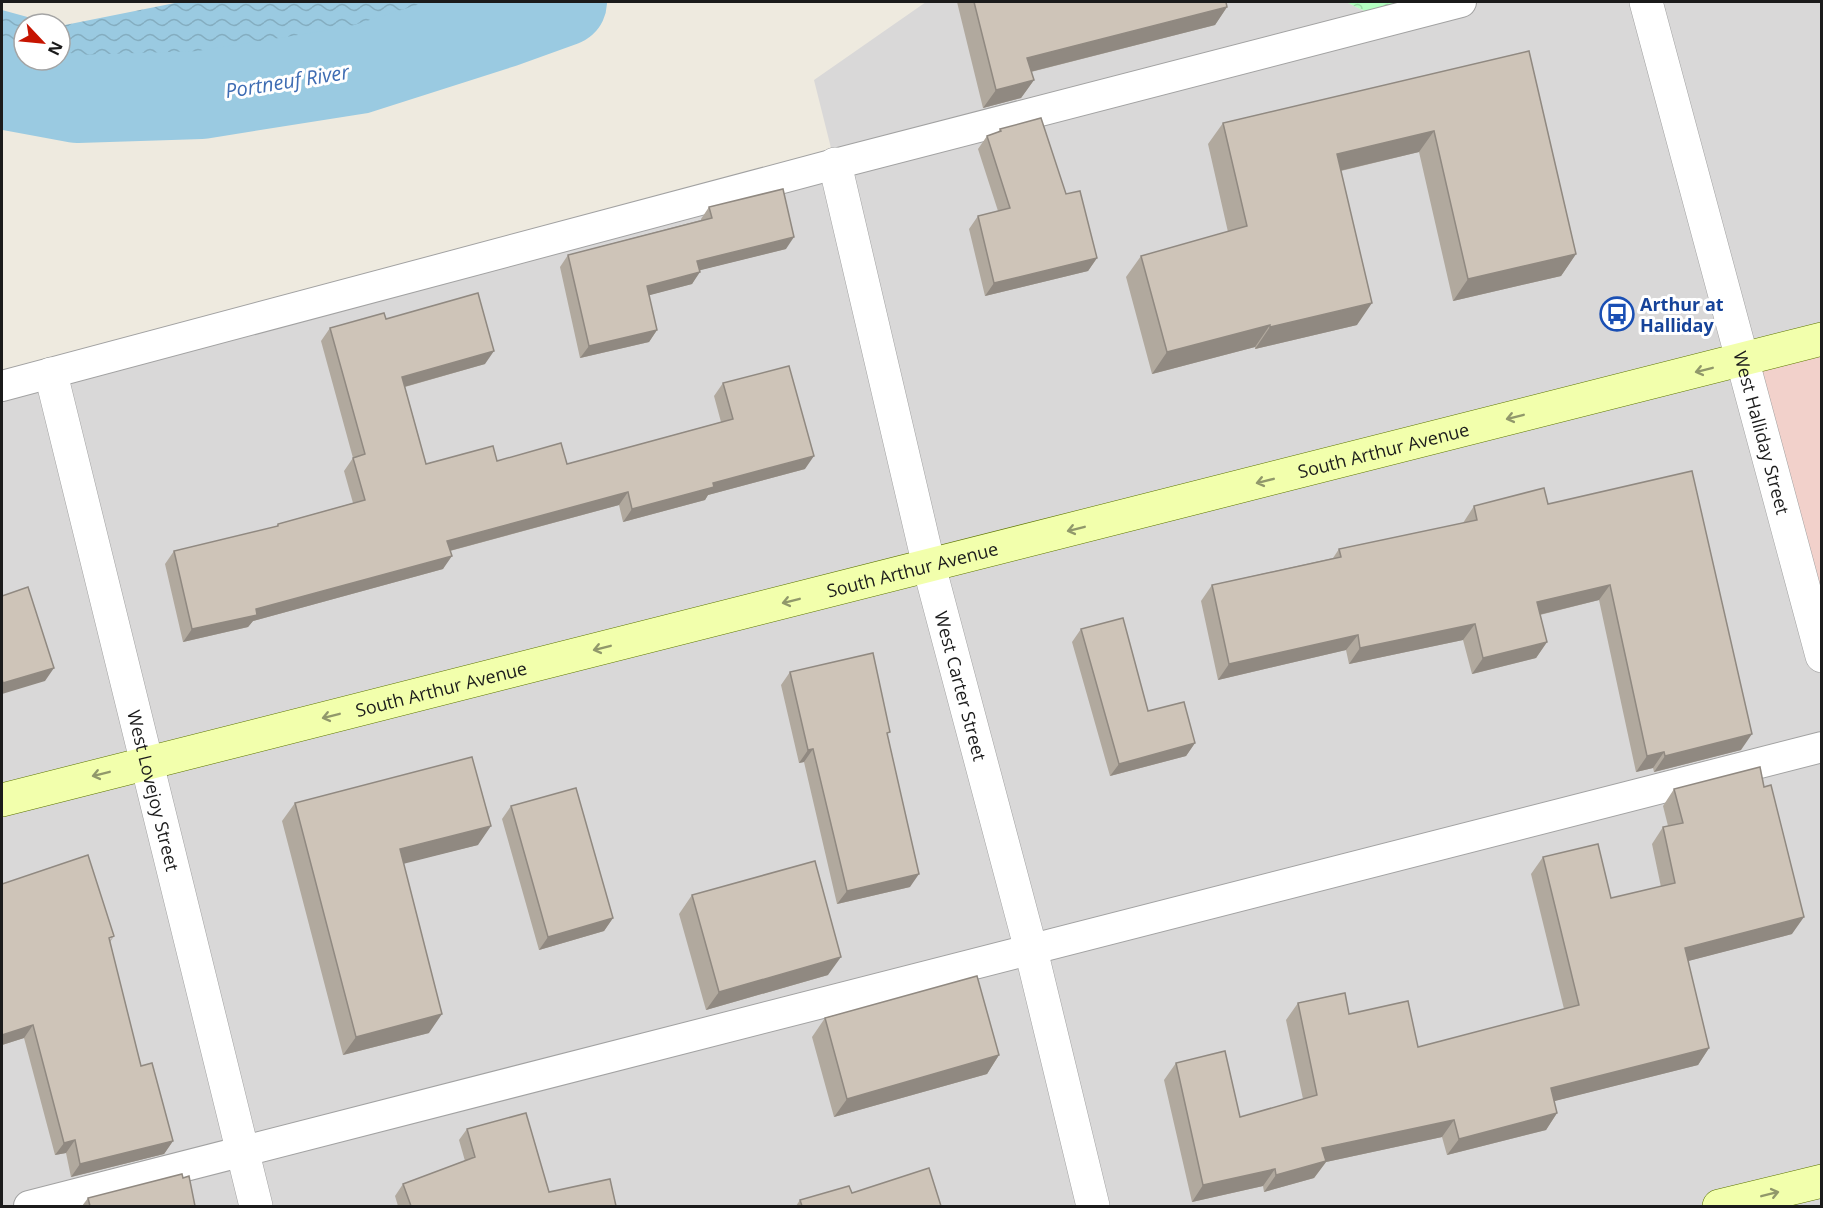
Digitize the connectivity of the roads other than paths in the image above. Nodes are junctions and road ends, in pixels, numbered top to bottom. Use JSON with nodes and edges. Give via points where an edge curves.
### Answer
{"nodes":[{"id":1,"x":1461,"y":2,"type":"edge"},
{"id":2,"x":1646,"y":2,"type":"edge"},
{"id":3,"x":836,"y":164,"type":"junction"},
{"id":4,"x":1821,"y":339,"type":"edge"},
{"id":5,"x":1743,"y":360,"type":"junction"},
{"id":6,"x":51,"y":374,"type":"junction"},
{"id":7,"x":2,"y":386,"type":"edge"},
{"id":8,"x":929,"y":566,"type":"junction"},
{"id":9,"x":1821,"y":656,"type":"edge"},
{"id":10,"x":1821,"y":747,"type":"edge"},
{"id":11,"x":147,"y":763,"type":"junction"},
{"id":12,"x":2,"y":800,"type":"edge"},
{"id":13,"x":1030,"y":950,"type":"junction"},
{"id":14,"x":243,"y":1151,"type":"junction"},
{"id":15,"x":1821,"y":1181,"type":"edge"},
{"id":16,"x":29,"y":1206,"type":"edge"},
{"id":17,"x":256,"y":1206,"type":"edge"},
{"id":18,"x":1093,"y":1206,"type":"edge"},
{"id":19,"x":1719,"y":1206,"type":"edge"}],
"edges":[{"from":1,"to":3,"type":"lane"},
{"from":2,"to":5,"type":"street","name":"West Halliday Street"},
{"from":3,"to":6,"type":"lane"},
{"from":3,"to":8,"type":"street","name":"West Carter Street"},
{"from":4,"to":5,"type":"main road","name":"South Arthur Avenue"},
{"from":5,"to":8,"type":"main road","name":"South Arthur Avenue","one_way":true},
{"from":5,"to":9,"type":"street","name":"West Halliday Street"},
{"from":6,"to":7,"type":"lane"},
{"from":6,"to":11,"type":"street","name":"West Lovejoy Street"},
{"from":8,"to":11,"type":"main road","name":"South Arthur Avenue","one_way":true},
{"from":8,"to":13,"type":"street","name":"West Carter Street"},
{"from":10,"to":13,"type":"lane"},
{"from":11,"to":12,"type":"main road","name":"South Arthur Avenue","one_way":true},
{"from":11,"to":14,"type":"street","name":"West Lovejoy Street"},
{"from":13,"to":14,"type":"lane"},
{"from":13,"to":18,"type":"street","name":"West Carter Street"},
{"from":14,"to":16,"type":"lane"},
{"from":14,"to":17,"type":"street","name":"West Lovejoy Street"},
{"from":19,"to":15,"type":"main road","one_way":true}]}
